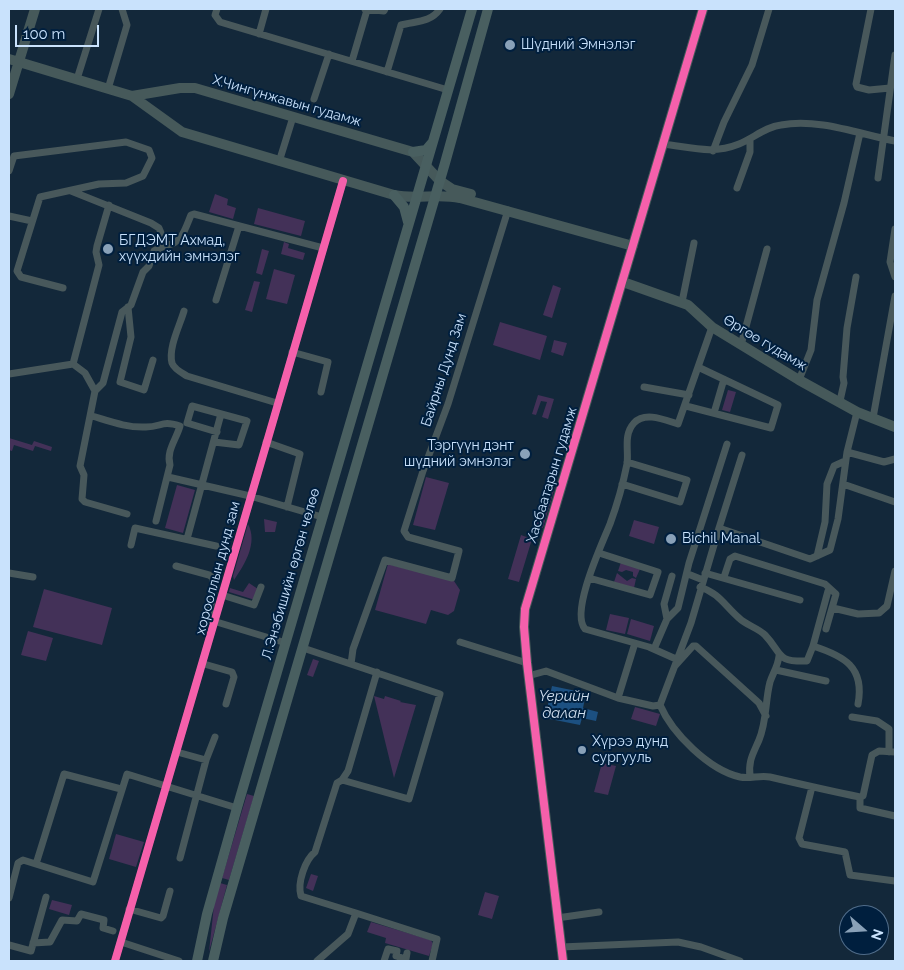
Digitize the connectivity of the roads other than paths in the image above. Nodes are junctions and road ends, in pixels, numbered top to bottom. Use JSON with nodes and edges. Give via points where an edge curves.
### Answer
{"nodes":[{"id":1,"x":35,"y":9,"type":"edge"},
{"id":2,"x":99,"y":9,"type":"edge"},
{"id":3,"x":122,"y":9,"type":"edge"},
{"id":4,"x":217,"y":9,"type":"edge"},
{"id":5,"x":266,"y":9,"type":"edge"},
{"id":6,"x":366,"y":9,"type":"edge"},
{"id":7,"x":385,"y":9,"type":"edge"},
{"id":8,"x":440,"y":9,"type":"edge"},
{"id":9,"x":472,"y":9,"type":"edge"},
{"id":10,"x":488,"y":9,"type":"edge"},
{"id":11,"x":703,"y":9,"type":"edge"},
{"id":12,"x":769,"y":9,"type":"edge"},
{"id":13,"x":871,"y":9,"type":"edge"},
{"id":14,"x":259,"y":34,"type":"junction"},
{"id":15,"x":329,"y":54,"type":"junction"},
{"id":16,"x":895,"y":55,"type":"edge"},
{"id":17,"x":14,"y":60,"type":"edge"},
{"id":18,"x":352,"y":61,"type":"junction"},
{"id":19,"x":387,"y":72,"type":"junction"},
{"id":20,"x":76,"y":79,"type":"junction"},
{"id":21,"x":890,"y":88,"type":"junction"},
{"id":22,"x":108,"y":89,"type":"junction"},
{"id":23,"x":448,"y":90,"type":"junction"},
{"id":24,"x":9,"y":94,"type":"edge"},
{"id":25,"x":132,"y":96,"type":"junction"},
{"id":26,"x":314,"y":99,"type":"dead end"},
{"id":27,"x":293,"y":117,"type":"junction"},
{"id":28,"x":860,"y":133,"type":"junction"},
{"id":29,"x":884,"y":138,"type":"junction"},
{"id":30,"x":750,"y":139,"type":"junction"},
{"id":31,"x":434,"y":140,"type":"junction"},
{"id":32,"x":895,"y":141,"type":"edge"},
{"id":33,"x":663,"y":144,"type":"junction"},
{"id":34,"x":713,"y":151,"type":"junction"},
{"id":35,"x":413,"y":152,"type":"junction"},
{"id":36,"x":279,"y":162,"type":"junction"},
{"id":37,"x":426,"y":167,"type":"junction"},
{"id":38,"x":9,"y":171,"type":"edge"},
{"id":39,"x":878,"y":178,"type":"dead end"},
{"id":40,"x":344,"y":181,"type":"junction"},
{"id":41,"x":440,"y":181,"type":"junction"},
{"id":42,"x":737,"y":188,"type":"dead end"},
{"id":43,"x":68,"y":190,"type":"junction"},
{"id":44,"x":394,"y":195,"type":"junction"},
{"id":45,"x":436,"y":195,"type":"junction"},
{"id":46,"x":418,"y":197,"type":"junction"},
{"id":47,"x":109,"y":205,"type":"junction"},
{"id":48,"x":508,"y":210,"type":"junction"},
{"id":49,"x":9,"y":216,"type":"edge"},
{"id":50,"x":32,"y":221,"type":"junction"},
{"id":51,"x":408,"y":223,"type":"junction"},
{"id":52,"x":239,"y":226,"type":"junction"},
{"id":53,"x":895,"y":229,"type":"edge"},
{"id":54,"x":634,"y":243,"type":"junction"},
{"id":55,"x":694,"y":243,"type":"dead end"},
{"id":56,"x":166,"y":246,"type":"junction"},
{"id":57,"x":323,"y":248,"type":"junction"},
{"id":58,"x":767,"y":249,"type":"dead end"},
{"id":59,"x":856,"y":277,"type":"dead end"},
{"id":60,"x":895,"y":277,"type":"edge"},
{"id":61,"x":623,"y":282,"type":"junction"},
{"id":62,"x":63,"y":288,"type":"dead end"},
{"id":63,"x":895,"y":296,"type":"edge"},
{"id":64,"x":216,"y":300,"type":"dead end"},
{"id":65,"x":682,"y":302,"type":"junction"},
{"id":66,"x":128,"y":307,"type":"junction"},
{"id":67,"x":184,"y":311,"type":"dead end"},
{"id":68,"x":712,"y":327,"type":"junction"},
{"id":69,"x":741,"y":345,"type":"junction"},
{"id":70,"x":292,"y":352,"type":"junction"},
{"id":71,"x":153,"y":360,"type":"dead end"},
{"id":72,"x":73,"y":364,"type":"junction"},
{"id":73,"x":698,"y":367,"type":"junction"},
{"id":74,"x":9,"y":374,"type":"edge"},
{"id":75,"x":724,"y":379,"type":"junction"},
{"id":76,"x":799,"y":380,"type":"junction"},
{"id":77,"x":644,"y":388,"type":"dead end"},
{"id":78,"x":95,"y":392,"type":"junction"},
{"id":79,"x":321,"y":392,"type":"dead end"},
{"id":80,"x":359,"y":394,"type":"junction"},
{"id":81,"x":689,"y":395,"type":"junction"},
{"id":82,"x":374,"y":401,"type":"junction"},
{"id":83,"x":840,"y":401,"type":"junction"},
{"id":84,"x":277,"y":403,"type":"junction"},
{"id":85,"x":686,"y":406,"type":"junction"},
{"id":86,"x":857,"y":412,"type":"junction"},
{"id":87,"x":714,"y":413,"type":"junction"},
{"id":88,"x":221,"y":414,"type":"junction"},
{"id":89,"x":92,"y":416,"type":"junction"},
{"id":90,"x":874,"y":418,"type":"junction"},
{"id":91,"x":895,"y":427,"type":"edge"},
{"id":92,"x":217,"y":432,"type":"junction"},
{"id":93,"x":214,"y":442,"type":"junction"},
{"id":94,"x":266,"y":442,"type":"junction"},
{"id":95,"x":727,"y":444,"type":"dead end"},
{"id":96,"x":847,"y":452,"type":"junction"},
{"id":97,"x":742,"y":455,"type":"dead end"},
{"id":98,"x":895,"y":459,"type":"edge"},
{"id":99,"x":846,"y":461,"type":"junction"},
{"id":100,"x":627,"y":462,"type":"junction"},
{"id":101,"x":168,"y":477,"type":"junction"},
{"id":102,"x":622,"y":484,"type":"junction"},
{"id":103,"x":843,"y":484,"type":"junction"},
{"id":104,"x":202,"y":485,"type":"junction"},
{"id":105,"x":250,"y":496,"type":"junction"},
{"id":106,"x":895,"y":502,"type":"edge"},
{"id":107,"x":287,"y":507,"type":"junction"},
{"id":108,"x":127,"y":514,"type":"dead end"},
{"id":109,"x":322,"y":517,"type":"junction"},
{"id":110,"x":156,"y":521,"type":"dead end"},
{"id":111,"x":719,"y":528,"type":"junction"},
{"id":112,"x":187,"y":539,"type":"junction"},
{"id":113,"x":131,"y":545,"type":"dead end"},
{"id":114,"x":216,"y":546,"type":"dead end"},
{"id":115,"x":598,"y":553,"type":"junction"},
{"id":116,"x":817,"y":556,"type":"junction"},
{"id":117,"x":176,"y":566,"type":"dead end"},
{"id":118,"x":895,"y":571,"type":"edge"},
{"id":119,"x":9,"y":572,"type":"edge"},
{"id":120,"x":688,"y":574,"type":"junction"},
{"id":121,"x":672,"y":576,"type":"dead end"},
{"id":122,"x":33,"y":577,"type":"dead end"},
{"id":123,"x":724,"y":577,"type":"junction"},
{"id":124,"x":589,"y":578,"type":"junction"},
{"id":125,"x":703,"y":580,"type":"junction"},
{"id":126,"x":261,"y":587,"type":"dead end"},
{"id":127,"x":828,"y":591,"type":"dead end"},
{"id":128,"x":222,"y":595,"type":"junction"},
{"id":129,"x":800,"y":600,"type":"dead end"},
{"id":130,"x":833,"y":608,"type":"junction"},
{"id":131,"x":667,"y":620,"type":"junction"},
{"id":132,"x":215,"y":622,"type":"junction"},
{"id":133,"x":826,"y":629,"type":"dead end"},
{"id":134,"x":460,"y":642,"type":"dead end"},
{"id":135,"x":286,"y":643,"type":"junction"},
{"id":136,"x":635,"y":643,"type":"junction"},
{"id":137,"x":813,"y":646,"type":"junction"},
{"id":138,"x":302,"y":648,"type":"junction"},
{"id":139,"x":654,"y":649,"type":"junction"},
{"id":140,"x":779,"y":656,"type":"junction"},
{"id":141,"x":676,"y":659,"type":"junction"},
{"id":142,"x":527,"y":663,"type":"junction"},
{"id":143,"x":204,"y":664,"type":"junction"},
{"id":144,"x":351,"y":664,"type":"junction"},
{"id":145,"x":672,"y":670,"type":"junction"},
{"id":146,"x":776,"y":670,"type":"junction"},
{"id":147,"x":377,"y":672,"type":"junction"},
{"id":148,"x":528,"y":676,"type":"junction"},
{"id":149,"x":826,"y":681,"type":"dead end"},
{"id":150,"x":618,"y":698,"type":"junction"},
{"id":151,"x":226,"y":704,"type":"dead end"},
{"id":152,"x":858,"y":704,"type":"dead end"},
{"id":153,"x":660,"y":705,"type":"junction"},
{"id":154,"x":766,"y":716,"type":"junction"},
{"id":155,"x":852,"y":717,"type":"dead end"},
{"id":156,"x":215,"y":737,"type":"dead end"},
{"id":157,"x":177,"y":752,"type":"junction"},
{"id":158,"x":892,"y":752,"type":"edge"},
{"id":159,"x":252,"y":759,"type":"junction"},
{"id":160,"x":206,"y":760,"type":"junction"},
{"id":161,"x":268,"y":764,"type":"junction"},
{"id":162,"x":750,"y":777,"type":"junction"},
{"id":163,"x":342,"y":780,"type":"junction"},
{"id":164,"x":166,"y":787,"type":"junction"},
{"id":165,"x":812,"y":787,"type":"junction"},
{"id":166,"x":121,"y":789,"type":"junction"},
{"id":167,"x":197,"y":796,"type":"junction"},
{"id":168,"x":860,"y":797,"type":"junction"},
{"id":169,"x":237,"y":808,"type":"junction"},
{"id":170,"x":895,"y":816,"type":"edge"},
{"id":171,"x":180,"y":858,"type":"dead end"},
{"id":172,"x":36,"y":864,"type":"junction"},
{"id":173,"x":895,"y":881,"type":"edge"},
{"id":174,"x":170,"y":891,"type":"dead end"},
{"id":175,"x":46,"y":897,"type":"dead end"},
{"id":176,"x":9,"y":898,"type":"edge"},
{"id":177,"x":129,"y":909,"type":"junction"},
{"id":178,"x":356,"y":912,"type":"junction"},
{"id":179,"x":599,"y":912,"type":"dead end"},
{"id":180,"x":557,"y":918,"type":"junction"},
{"id":181,"x":113,"y":931,"type":"dead end"},
{"id":182,"x":121,"y":942,"type":"junction"},
{"id":183,"x":33,"y":943,"type":"junction"},
{"id":184,"x":9,"y":945,"type":"edge"},
{"id":185,"x":407,"y":953,"type":"dead end"},
{"id":186,"x":562,"y":956,"type":"edge"},
{"id":187,"x":214,"y":959,"type":"edge"},
{"id":188,"x":198,"y":960,"type":"edge"},
{"id":189,"x":115,"y":961,"type":"edge"},
{"id":190,"x":179,"y":961,"type":"edge"},
{"id":191,"x":317,"y":961,"type":"edge"},
{"id":192,"x":384,"y":961,"type":"edge"},
{"id":193,"x":432,"y":961,"type":"edge"},
{"id":194,"x":740,"y":961,"type":"edge"}],
"edges":[{"from":1,"to":17,"type":"street"},
{"from":2,"to":20,"type":"street"},
{"from":3,"to":22,"type":"street","via":[[127,25]]},
{"from":4,"to":14,"type":"street","via":[[215,15],[220,22]]},
{"from":5,"to":14,"type":"street"},
{"from":6,"to":7,"type":"street"},
{"from":6,"to":18,"type":"street"},
{"from":8,"to":19,"type":"street","via":[[433,18],[401,25]]},
{"from":9,"to":23,"type":"main road","name":"Л.Энэбишийн өргөн чөлөө"},
{"from":10,"to":41,"type":"main road"},
{"from":11,"to":33,"type":"street","name":"Хасбаатарын гудамж"},
{"from":12,"to":34,"type":"street","via":[[752,64]]},
{"from":13,"to":21,"type":"street","via":[[856,84],[857,88],[868,90]]},
{"from":14,"to":15,"type":"street"},
{"from":15,"to":18,"type":"street"},
{"from":15,"to":26,"type":"street"},
{"from":16,"to":21,"type":"street"},
{"from":17,"to":20,"type":"street","name":"Х.Чингүнжавын гудамж"},
{"from":17,"to":24,"type":"street"},
{"from":18,"to":19,"type":"street"},
{"from":19,"to":23,"type":"street"},
{"from":20,"to":22,"type":"street","name":"Х.Чингүнжавын гудамж"},
{"from":21,"to":29,"type":"street"},
{"from":22,"to":25,"type":"street","name":"Х.Чингүнжавын гудамж"},
{"from":23,"to":31,"type":"main road","name":"Л.Энэбишийн өргөн чөлөө"},
{"from":25,"to":27,"type":"street","name":"Х.Чингүнжавын гудамж","via":[[196,88]]},
{"from":25,"to":36,"type":"street","name":"Х.Чингүнжавын гудамж","via":[[182,132]]},
{"from":27,"to":35,"type":"street","name":"Х.Чингүнжавын гудамж"},
{"from":27,"to":36,"type":"street"},
{"from":28,"to":29,"type":"street"},
{"from":28,"to":30,"type":"street","via":[[798,123],[764,130]]},
{"from":28,"to":76,"type":"street","via":[[817,300],[811,350]]},
{"from":29,"to":32,"type":"street"},
{"from":29,"to":39,"type":"street"},
{"from":30,"to":34,"type":"street"},
{"from":30,"to":42,"type":"street","via":[[750,152]]},
{"from":31,"to":35,"type":"main road","via":[[426,150]]},
{"from":31,"to":37,"type":"main road","name":"Л.Энэбишийн өргөн чөлөө"},
{"from":33,"to":34,"type":"street"},
{"from":33,"to":54,"type":"street","name":"Хасбаатарын гудамж"},
{"from":35,"to":37,"type":"street"},
{"from":36,"to":40,"type":"street","name":"Х.Чингүнжавын гудамж"},
{"from":37,"to":41,"type":"street"},
{"from":37,"to":46,"type":"main road","name":"Л.Энэбишийн өргөн чөлөө"},
{"from":38,"to":43,"type":"street","via":[[14,156],[126,142],[149,150],[152,158],[143,176],[126,183]]},
{"from":40,"to":44,"type":"street","name":"Х.Чингүнжавын гудамж"},
{"from":40,"to":57,"type":"street","name":"хорооллын дунд зам"},
{"from":41,"to":45,"type":"main road"},
{"from":41,"to":54,"type":"street","via":[[452,189]]},
{"from":43,"to":47,"type":"street"},
{"from":43,"to":50,"type":"street","via":[[40,197]]},
{"from":44,"to":46,"type":"street","name":"Х.Чингүнжавын гудамж"},
{"from":44,"to":51,"type":"main road","via":[[404,207]]},
{"from":45,"to":46,"type":"street","name":"Х.Чингүнжавын гудамж"},
{"from":45,"to":48,"type":"street"},
{"from":45,"to":82,"type":"main road"},
{"from":46,"to":51,"type":"main road","name":"Л.Энэбишийн өргөн чөлөө"},
{"from":47,"to":56,"type":"street","via":[[159,228]]},
{"from":47,"to":72,"type":"street","via":[[97,246],[100,264]]},
{"from":48,"to":54,"type":"street"},
{"from":48,"to":144,"type":"street","name":"Байрны Дунд Зам","via":[[448,404],[404,531],[408,537],[459,551],[452,578],[385,560],[353,649]]},
{"from":49,"to":50,"type":"street"},
{"from":50,"to":62,"type":"street","via":[[17,271],[21,277]]},
{"from":51,"to":80,"type":"main road","name":"Л.Энэбишийн өргөн чөлөө"},
{"from":52,"to":56,"type":"street","via":[[192,214],[179,241]]},
{"from":52,"to":57,"type":"street"},
{"from":52,"to":64,"type":"street"},
{"from":53,"to":60,"type":"street","via":[[890,262]]},
{"from":54,"to":61,"type":"street","name":"Хасбаатарын гудамж"},
{"from":55,"to":65,"type":"street"},
{"from":56,"to":66,"type":"street","via":[[154,250]]},
{"from":57,"to":70,"type":"street","name":"хорооллын дунд зам"},
{"from":58,"to":69,"type":"street"},
{"from":59,"to":83,"type":"street"},
{"from":61,"to":65,"type":"street","name":"Өргөө гудамж"},
{"from":61,"to":142,"type":"street","name":"Хасбаатарын гудамж","via":[[527,600],[524,627]]},
{"from":63,"to":90,"type":"street"},
{"from":65,"to":68,"type":"street","name":"Өргөө гудамж"},
{"from":66,"to":71,"type":"street","via":[[130,337],[120,382],[144,390]]},
{"from":66,"to":78,"type":"street","via":[[122,312],[103,383]]},
{"from":67,"to":84,"type":"street","via":[[172,352],[172,363],[176,369],[187,376]]},
{"from":68,"to":69,"type":"street","name":"Өргөө гудамж"},
{"from":68,"to":73,"type":"street"},
{"from":69,"to":76,"type":"street","name":"Өргөө гудамж"},
{"from":70,"to":79,"type":"street","via":[[328,362]]},
{"from":70,"to":84,"type":"street","name":"хорооллын дунд зам"},
{"from":72,"to":74,"type":"street"},
{"from":72,"to":78,"type":"street","via":[[85,373]]},
{"from":73,"to":75,"type":"street"},
{"from":73,"to":81,"type":"street"},
{"from":75,"to":87,"type":"street"},
{"from":75,"to":87,"type":"street","via":[[778,405],[771,428]]},
{"from":76,"to":83,"type":"street","name":"Өргөө гудамж"},
{"from":77,"to":81,"type":"street"},
{"from":78,"to":89,"type":"street"},
{"from":80,"to":82,"type":"main road","via":[[368,392]]},
{"from":80,"to":109,"type":"main road","name":"Л.Энэбишийн өргөн чөлөө"},
{"from":81,"to":85,"type":"street"},
{"from":82,"to":138,"type":"main road"},
{"from":83,"to":86,"type":"street","name":"Өргөө гудамж"},
{"from":84,"to":94,"type":"street","name":"хорооллын дунд зам"},
{"from":85,"to":87,"type":"street"},
{"from":85,"to":100,"type":"street","via":[[678,424],[654,417],[641,418],[634,423],[629,433]]},
{"from":86,"to":90,"type":"street","name":"Өргөө гудамж"},
{"from":86,"to":96,"type":"street"},
{"from":88,"to":92,"type":"street"},
{"from":88,"to":92,"type":"street","via":[[192,406],[187,423]]},
{"from":88,"to":93,"type":"street","via":[[248,421],[248,425],[237,446]]},
{"from":89,"to":101,"type":"street","via":[[138,427],[148,428],[166,422],[180,426],[170,450]]},
{"from":89,"to":108,"type":"street","via":[[80,466],[84,475],[82,499]]},
{"from":90,"to":91,"type":"street","name":"Өргөө гудамж"},
{"from":92,"to":93,"type":"street"},
{"from":93,"to":104,"type":"street"},
{"from":94,"to":105,"type":"street","name":"хорооллын дунд зам"},
{"from":94,"to":107,"type":"street","via":[[300,454]]},
{"from":95,"to":120,"type":"street"},
{"from":96,"to":98,"type":"street","via":[[884,462]]},
{"from":96,"to":99,"type":"street"},
{"from":97,"to":111,"type":"street"},
{"from":99,"to":103,"type":"street"},
{"from":99,"to":116,"type":"street","via":[[834,466],[827,484],[825,522]]},
{"from":100,"to":102,"type":"street"},
{"from":100,"to":102,"type":"street","via":[[687,480],[680,502]]},
{"from":101,"to":104,"type":"street"},
{"from":101,"to":110,"type":"street"},
{"from":102,"to":115,"type":"street"},
{"from":103,"to":106,"type":"street"},
{"from":103,"to":116,"type":"street","via":[[832,545],[830,550]]},
{"from":104,"to":105,"type":"street"},
{"from":104,"to":112,"type":"street"},
{"from":105,"to":107,"type":"street"},
{"from":105,"to":128,"type":"street","name":"хорооллын дунд зам"},
{"from":107,"to":109,"type":"street"},
{"from":109,"to":135,"type":"main road","name":"Л.Энэбишийн өргөн чөлөө"},
{"from":111,"to":116,"type":"street","via":[[810,559]]},
{"from":111,"to":125,"type":"street"},
{"from":112,"to":113,"type":"street","via":[[135,528]]},
{"from":112,"to":114,"type":"street"},
{"from":115,"to":124,"type":"street"},
{"from":115,"to":124,"type":"street","via":[[658,572],[650,595]]},
{"from":117,"to":132,"type":"street","via":[[213,578],[209,618]]},
{"from":118,"to":130,"type":"street","via":[[887,606],[879,614],[858,614]]},
{"from":119,"to":122,"type":"street"},
{"from":120,"to":125,"type":"street"},
{"from":120,"to":131,"type":"street","via":[[678,608]]},
{"from":121,"to":131,"type":"street","via":[[664,604]]},
{"from":123,"to":125,"type":"street"},
{"from":123,"to":129,"type":"street"},
{"from":123,"to":130,"type":"street","via":[[730,559],[735,556],[825,584],[836,594]]},
{"from":124,"to":136,"type":"street","via":[[579,616],[581,624],[592,631]]},
{"from":125,"to":140,"type":"street","via":[[739,619],[765,635]]},
{"from":125,"to":141,"type":"street","via":[[691,623]]},
{"from":126,"to":128,"type":"street","via":[[254,605]]},
{"from":127,"to":137,"type":"street"},
{"from":128,"to":132,"type":"street","name":"хорооллын дунд зам"},
{"from":130,"to":133,"type":"street"},
{"from":131,"to":139,"type":"street"},
{"from":132,"to":135,"type":"street"},
{"from":132,"to":143,"type":"street","name":"хорооллын дунд зам"},
{"from":134,"to":142,"type":"street"},
{"from":135,"to":159,"type":"main road","name":"Л.Энэбишийн өргөн чөлөө"},
{"from":136,"to":139,"type":"street"},
{"from":136,"to":150,"type":"street"},
{"from":137,"to":140,"type":"street","via":[[807,661]]},
{"from":137,"to":152,"type":"street","via":[[842,658],[859,679]]},
{"from":138,"to":144,"type":"street"},
{"from":138,"to":161,"type":"main road"},
{"from":139,"to":141,"type":"street"},
{"from":140,"to":146,"type":"street"},
{"from":141,"to":145,"type":"street"},
{"from":142,"to":148,"type":"street","name":"Хасбаатарын гудамж"},
{"from":143,"to":151,"type":"street","via":[[232,672],[234,677]]},
{"from":143,"to":157,"type":"street","name":"хорооллын дунд зам"},
{"from":144,"to":147,"type":"street"},
{"from":145,"to":153,"type":"street"},
{"from":145,"to":154,"type":"street","via":[[696,646],[759,703]]},
{"from":146,"to":149,"type":"street"},
{"from":146,"to":154,"type":"street","via":[[770,682]]},
{"from":147,"to":163,"type":"street","via":[[348,770]]},
{"from":147,"to":163,"type":"street","via":[[440,694],[409,798]]},
{"from":148,"to":150,"type":"street","via":[[546,671]]},
{"from":148,"to":180,"type":"street","name":"Хасбаатарын гудамж"},
{"from":150,"to":153,"type":"street"},
{"from":153,"to":162,"type":"street","via":[[666,720],[708,762],[721,771]]},
{"from":154,"to":162,"type":"street","via":[[750,760]]},
{"from":155,"to":158,"type":"street","via":[[877,721],[889,729]]},
{"from":156,"to":160,"type":"street"},
{"from":157,"to":160,"type":"street"},
{"from":157,"to":164,"type":"street","name":"хорооллын дунд зам"},
{"from":158,"to":168,"type":"street","via":[[879,751],[872,755],[863,796]]},
{"from":159,"to":161,"type":"main road"},
{"from":159,"to":169,"type":"main road","name":"Л.Энэбишийн өргөн чөлөө"},
{"from":160,"to":167,"type":"street"},
{"from":161,"to":187,"type":"main road"},
{"from":162,"to":165,"type":"street","via":[[767,776]]},
{"from":163,"to":178,"type":"street","via":[[337,783],[315,852],[308,857],[299,889],[300,896]]},
{"from":164,"to":166,"type":"street","via":[[127,774]]},
{"from":164,"to":167,"type":"street"},
{"from":164,"to":177,"type":"street","name":"хорооллын дунд зам"},
{"from":165,"to":168,"type":"street"},
{"from":165,"to":173,"type":"street","via":[[800,838],[802,844],[845,852],[850,875]]},
{"from":166,"to":172,"type":"street","via":[[64,774]]},
{"from":166,"to":172,"type":"street","via":[[93,882]]},
{"from":167,"to":169,"type":"street"},
{"from":167,"to":171,"type":"street"},
{"from":168,"to":170,"type":"street","via":[[860,808]]},
{"from":169,"to":188,"type":"main road","name":"Л.Энэбишийн өргөн чөлөө","via":[[207,914]]},
{"from":172,"to":176,"type":"street","via":[[20,861]]},
{"from":174,"to":177,"type":"street","via":[[161,918]]},
{"from":175,"to":183,"type":"street"},
{"from":177,"to":182,"type":"street","name":"хорооллын дунд зам"},
{"from":178,"to":191,"type":"street","via":[[348,934]]},
{"from":178,"to":193,"type":"street","via":[[437,939]]},
{"from":179,"to":180,"type":"street"},
{"from":180,"to":186,"type":"street","name":"Хасбаатарын гудамж"},
{"from":181,"to":183,"type":"street","via":[[103,928],[104,920],[81,914],[76,921],[62,920],[50,942]]},
{"from":182,"to":189,"type":"street","name":"хорооллын дунд зам"},
{"from":182,"to":190,"type":"street"},
{"from":183,"to":184,"type":"street","via":[[31,951]]},
{"from":185,"to":192,"type":"street","via":[[406,959],[396,956],[397,951],[388,949]]},
{"from":186,"to":194,"type":"street","via":[[678,942]]},
{"from":187,"to":188,"type":"main road"}]}
